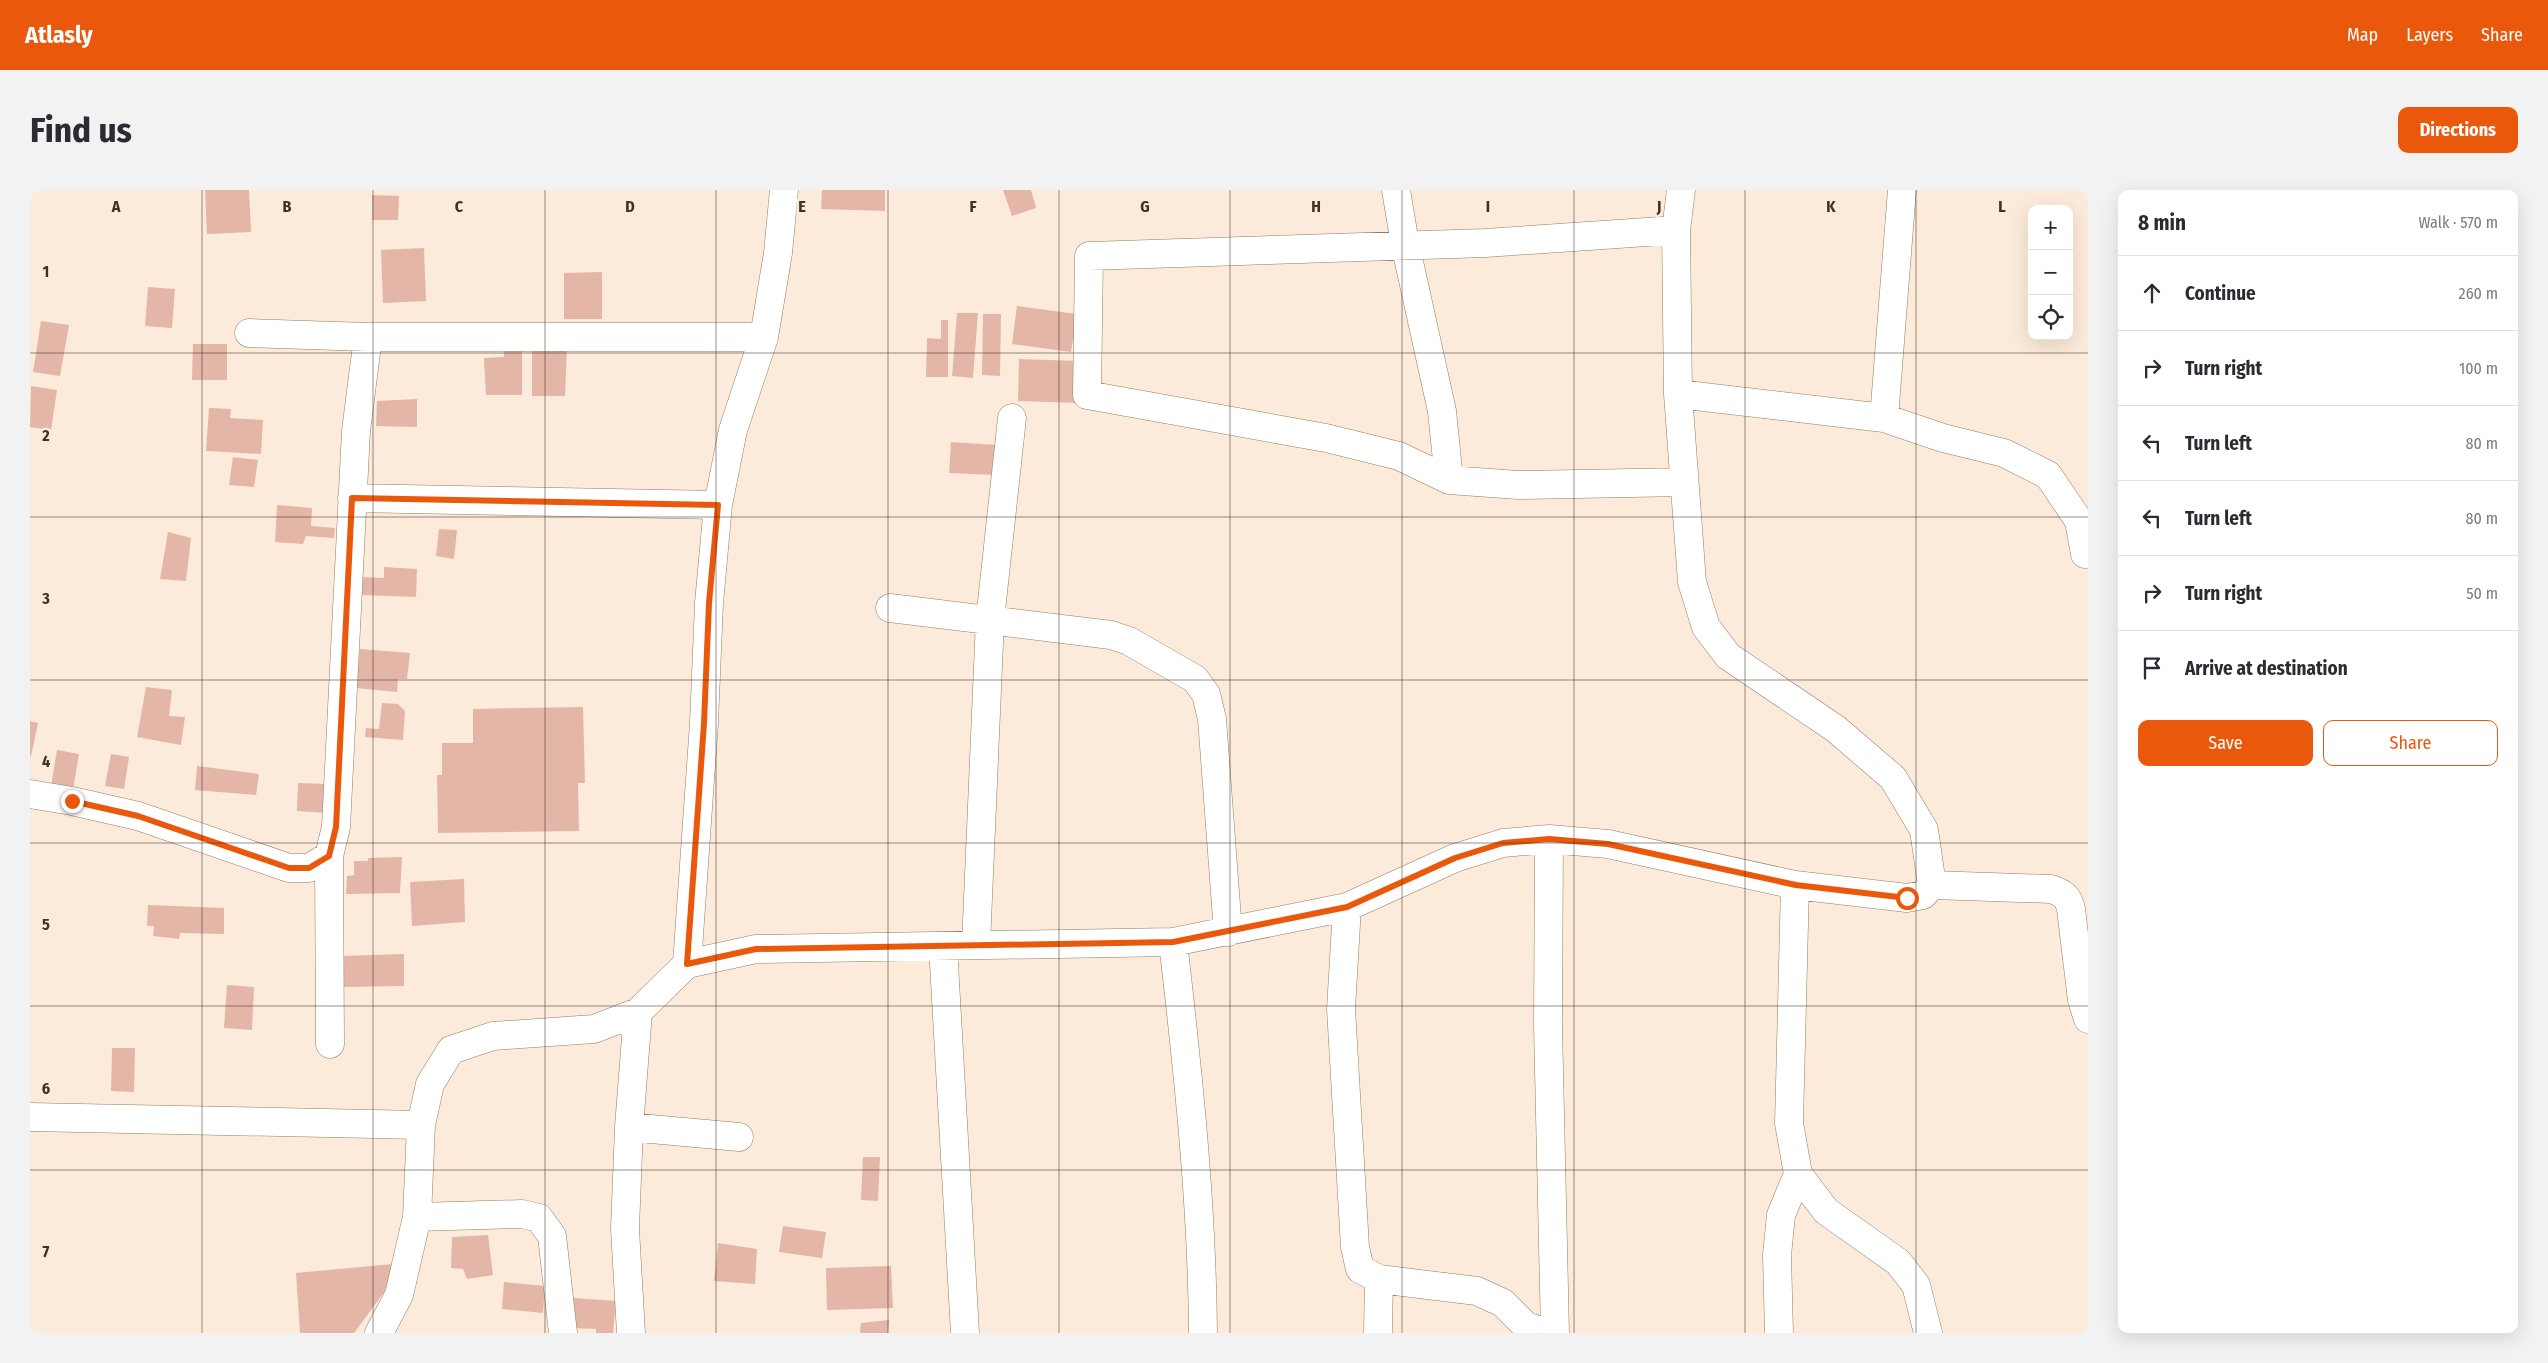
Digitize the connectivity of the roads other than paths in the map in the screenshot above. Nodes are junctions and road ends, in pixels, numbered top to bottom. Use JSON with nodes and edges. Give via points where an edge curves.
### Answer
{"nodes":[{"id":1,"x":784,"y":190,"type":"edge"},
{"id":2,"x":1396,"y":190,"type":"edge"},
{"id":3,"x":1682,"y":190,"type":"edge"},
{"id":4,"x":1902,"y":190,"type":"edge"},
{"id":5,"x":1676,"y":230,"type":"junction"},
{"id":6,"x":1405,"y":244,"type":"junction"},
{"id":7,"x":249,"y":334,"type":"dead end"},
{"id":8,"x":368,"y":337,"type":"junction"},
{"id":9,"x":764,"y":337,"type":"junction"},
{"id":10,"x":1678,"y":394,"type":"junction"},
{"id":11,"x":1012,"y":418,"type":"dead end"},
{"id":12,"x":1884,"y":418,"type":"junction"},
{"id":13,"x":1450,"y":480,"type":"junction"},
{"id":14,"x":1684,"y":482,"type":"junction"},
{"id":15,"x":352,"y":498,"type":"junction"},
{"id":16,"x":718,"y":505,"type":"junction"},
{"id":17,"x":2085,"y":554,"type":"dead end"},
{"id":18,"x":890,"y":608,"type":"dead end"},
{"id":19,"x":990,"y":620,"type":"junction"},
{"id":20,"x":30,"y":794,"type":"edge"},
{"id":21,"x":1549,"y":839,"type":"junction"},
{"id":22,"x":329,"y":856,"type":"junction"},
{"id":23,"x":1796,"y":885,"type":"junction"},
{"id":24,"x":1932,"y":885,"type":"junction"},
{"id":25,"x":1347,"y":907,"type":"junction"},
{"id":26,"x":1228,"y":932,"type":"junction"},
{"id":27,"x":1173,"y":942,"type":"junction"},
{"id":28,"x":976,"y":945,"type":"junction"},
{"id":29,"x":943,"y":946,"type":"junction"},
{"id":30,"x":687,"y":964,"type":"junction"},
{"id":31,"x":638,"y":1012,"type":"junction"},
{"id":32,"x":2088,"y":1019,"type":"edge"},
{"id":33,"x":330,"y":1044,"type":"dead end"},
{"id":34,"x":30,"y":1117,"type":"edge"},
{"id":35,"x":421,"y":1125,"type":"junction"},
{"id":36,"x":629,"y":1127,"type":"junction"},
{"id":37,"x":739,"y":1137,"type":"dead end"},
{"id":38,"x":1798,"y":1174,"type":"junction"},
{"id":39,"x":417,"y":1217,"type":"junction"},
{"id":40,"x":1379,"y":1279,"type":"junction"},
{"id":41,"x":379,"y":1333,"type":"edge"},
{"id":42,"x":563,"y":1333,"type":"edge"},
{"id":43,"x":631,"y":1333,"type":"edge"},
{"id":44,"x":966,"y":1333,"type":"edge"},
{"id":45,"x":1203,"y":1333,"type":"edge"},
{"id":46,"x":1378,"y":1333,"type":"edge"},
{"id":47,"x":1546,"y":1333,"type":"edge"},
{"id":48,"x":1555,"y":1333,"type":"edge"},
{"id":49,"x":1779,"y":1333,"type":"edge"},
{"id":50,"x":1928,"y":1333,"type":"edge"}],
"edges":[{"from":1,"to":9,"type":"street","via":[[778,253]]},
{"from":2,"to":6,"type":"street"},
{"from":3,"to":5,"type":"street"},
{"from":4,"to":12,"type":"street"},
{"from":5,"to":6,"type":"street","via":[[1486,243]]},
{"from":5,"to":10,"type":"street"},
{"from":6,"to":13,"type":"street","via":[[1442,410]]},
{"from":6,"to":13,"type":"street","via":[[1089,256],[1087,395],[1326,438],[1398,456]]},
{"from":7,"to":8,"type":"street"},
{"from":8,"to":9,"type":"street"},
{"from":8,"to":15,"type":"street","via":[[356,431]]},
{"from":9,"to":16,"type":"street","via":[[733,430]]},
{"from":10,"to":12,"type":"street"},
{"from":10,"to":14,"type":"street"},
{"from":11,"to":19,"type":"street"},
{"from":12,"to":17,"type":"street","via":[[1943,438],[2004,453],[2048,476],[2080,521]]},
{"from":13,"to":14,"type":"street","via":[[1518,485]]},
{"from":14,"to":24,"type":"street","via":[[1692,582],[1706,627],[1728,656],[1836,729],[1893,778],[1924,830]]},
{"from":15,"to":16,"type":"street"},
{"from":15,"to":22,"type":"street","via":[[336,827]]},
{"from":16,"to":30,"type":"street"},
{"from":18,"to":19,"type":"street"},
{"from":19,"to":26,"type":"street","via":[[1112,635],[1129,641],[1195,679],[1206,694],[1212,719]]},
{"from":19,"to":28,"type":"street"},
{"from":20,"to":22,"type":"street","via":[[138,816],[289,868],[309,868]]},
{"from":21,"to":23,"type":"street","via":[[1608,844]]},
{"from":21,"to":25,"type":"street","via":[[1503,843],[1455,858]]},
{"from":21,"to":48,"type":"street","via":[[1548,1026]]},
{"from":22,"to":33,"type":"street"},
{"from":23,"to":24,"type":"street","via":[[1907,898],[1923,895]]},
{"from":23,"to":38,"type":"street","via":[[1789,1123]]},
{"from":24,"to":32,"type":"street","via":[[2062,892],[2071,909],[2082,1000]]},
{"from":25,"to":26,"type":"street"},
{"from":25,"to":40,"type":"street","via":[[1341,1009],[1355,1247],[1360,1269]]},
{"from":26,"to":27,"type":"street"},
{"from":27,"to":28,"type":"street"},
{"from":27,"to":45,"type":"street","via":[[1193,1116],[1203,1264]]},
{"from":28,"to":29,"type":"street"},
{"from":29,"to":30,"type":"street","via":[[756,949]]},
{"from":29,"to":44,"type":"street"},
{"from":30,"to":31,"type":"street"},
{"from":31,"to":35,"type":"street","via":[[594,1029],[493,1036],[451,1050],[430,1084]]},
{"from":31,"to":36,"type":"street"},
{"from":34,"to":35,"type":"street"},
{"from":35,"to":39,"type":"street"},
{"from":36,"to":37,"type":"street"},
{"from":36,"to":43,"type":"street","via":[[626,1229]]},
{"from":38,"to":49,"type":"street","via":[[1781,1215],[1777,1255]]},
{"from":38,"to":50,"type":"street","via":[[1826,1211],[1898,1262],[1916,1285]]},
{"from":39,"to":41,"type":"street","via":[[399,1295]]},
{"from":39,"to":42,"type":"street","via":[[522,1214],[539,1218],[552,1236]]},
{"from":40,"to":46,"type":"street"},
{"from":40,"to":47,"type":"street","via":[[1477,1291],[1503,1303],[1526,1326]]}]}
